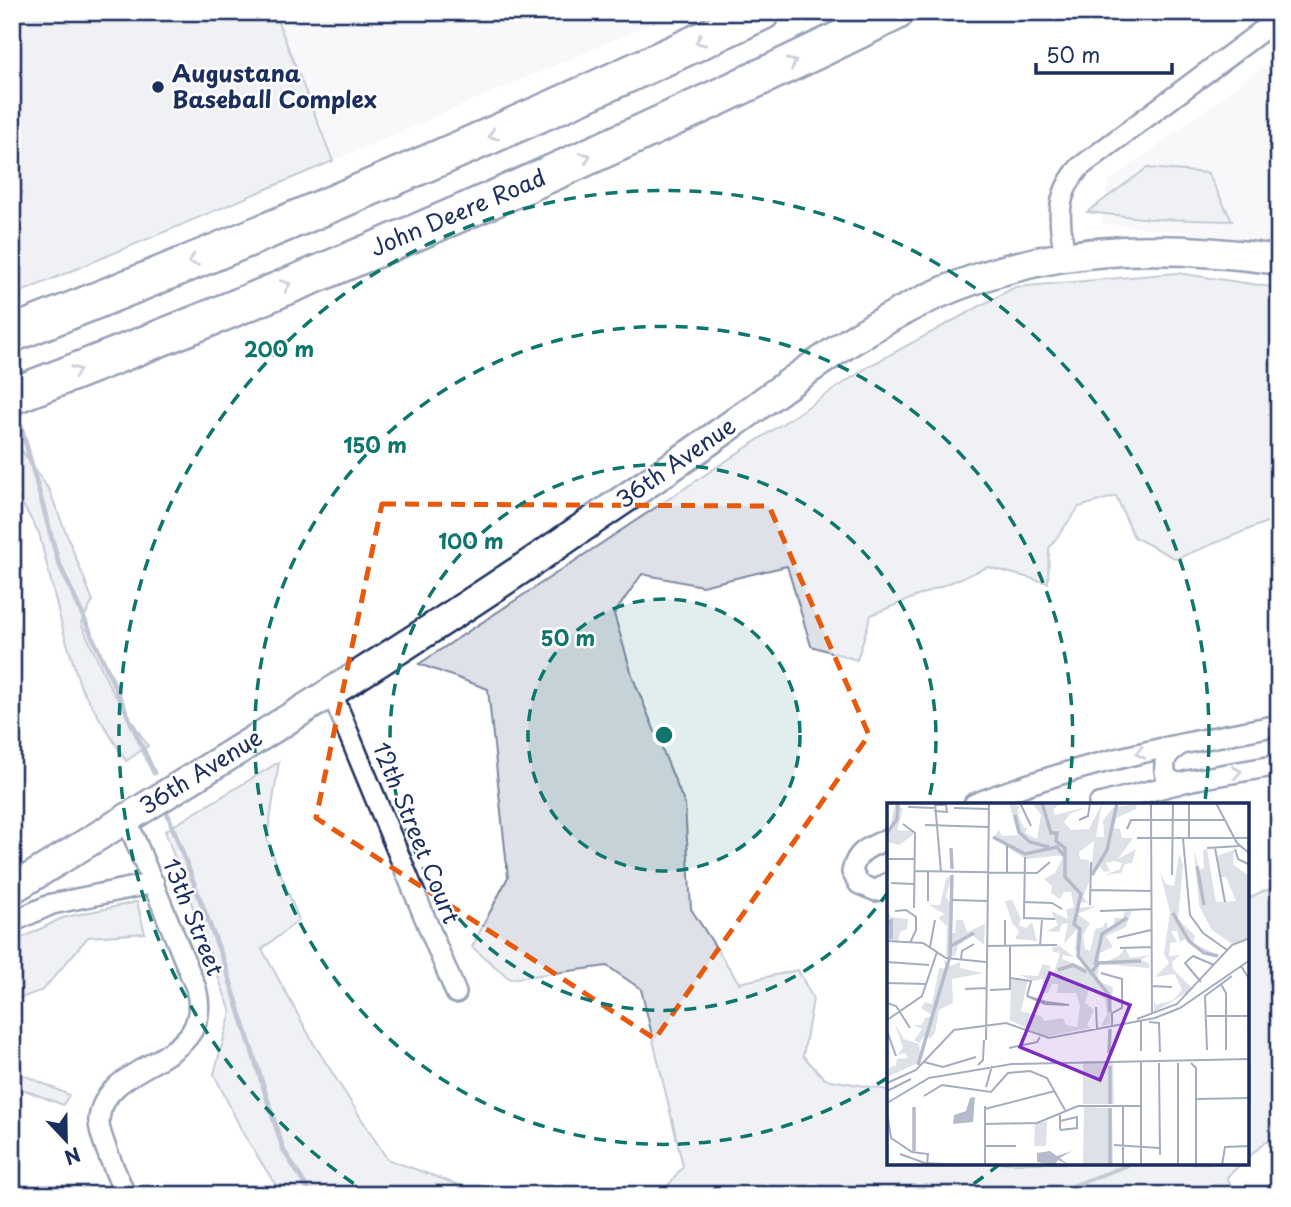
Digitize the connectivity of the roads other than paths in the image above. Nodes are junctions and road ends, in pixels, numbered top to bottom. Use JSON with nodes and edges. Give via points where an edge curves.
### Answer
{"nodes":[{"id":1,"x":762,"y":12,"type":"edge"},
{"id":2,"x":896,"y":12,"type":"edge"},
{"id":3,"x":1279,"y":19,"type":"edge"},
{"id":4,"x":1065,"y":256,"type":"junction"},
{"id":5,"x":1279,"y":260,"type":"edge"},
{"id":6,"x":12,"y":334,"type":"edge"},
{"id":7,"x":12,"y":396,"type":"edge"},
{"id":8,"x":331,"y":691,"type":"junction"},
{"id":9,"x":1279,"y":725,"type":"edge"},
{"id":10,"x":1186,"y":742,"type":"junction"},
{"id":11,"x":1279,"y":765,"type":"edge"},
{"id":12,"x":1178,"y":783,"type":"junction"},
{"id":13,"x":977,"y":803,"type":"edge"},
{"id":14,"x":1103,"y":803,"type":"edge"},
{"id":15,"x":126,"y":818,"type":"junction"},
{"id":16,"x":887,"y":840,"type":"edge"},
{"id":17,"x":154,"y":883,"type":"junction"},
{"id":18,"x":887,"y":884,"type":"edge"},
{"id":19,"x":12,"y":889,"type":"edge"},
{"id":20,"x":12,"y":922,"type":"edge"},
{"id":21,"x":456,"y":993,"type":"dead end"},
{"id":22,"x":125,"y":1195,"type":"edge"}],
"edges":[{"from":1,"to":6,"type":"highway","one_way":true,"via":[[346,199]]},
{"from":7,"to":2,"type":"highway","name":"John Deere Road","one_way":true,"via":[[478,205]]},
{"from":3,"to":4,"type":"street","via":[[1080,167],[1066,186],[1060,208]]},
{"from":4,"to":5,"type":"street","name":"36th Avenue","via":[[1135,249]]},
{"from":4,"to":8,"type":"street","name":"36th Avenue","via":[[960,285],[859,334],[541,556]]},
{"from":8,"to":15,"type":"street","name":"36th Avenue"},
{"from":8,"to":21,"type":"street","name":"12th Street Court"},
{"from":9,"to":10,"type":"street"},
{"from":10,"to":12,"type":"street","via":[[1164,759],[1166,777]]},
{"from":10,"to":13,"type":"street","one_way":true,"via":[[1092,764]]},
{"from":12,"to":11,"type":"street","one_way":true},
{"from":12,"to":14,"type":"street"},
{"from":15,"to":17,"type":"street","name":"13th Street"},
{"from":15,"to":19,"type":"street","name":"36th Avenue"},
{"from":16,"to":18,"type":"street","via":[[862,852],[852,872],[864,888],[876,891]]},
{"from":17,"to":20,"type":"street","via":[[52,904]]},
{"from":17,"to":22,"type":"street","name":"13th Street","via":[[201,1007],[194,1031],[183,1042],[103,1100],[98,1122]]}]}
